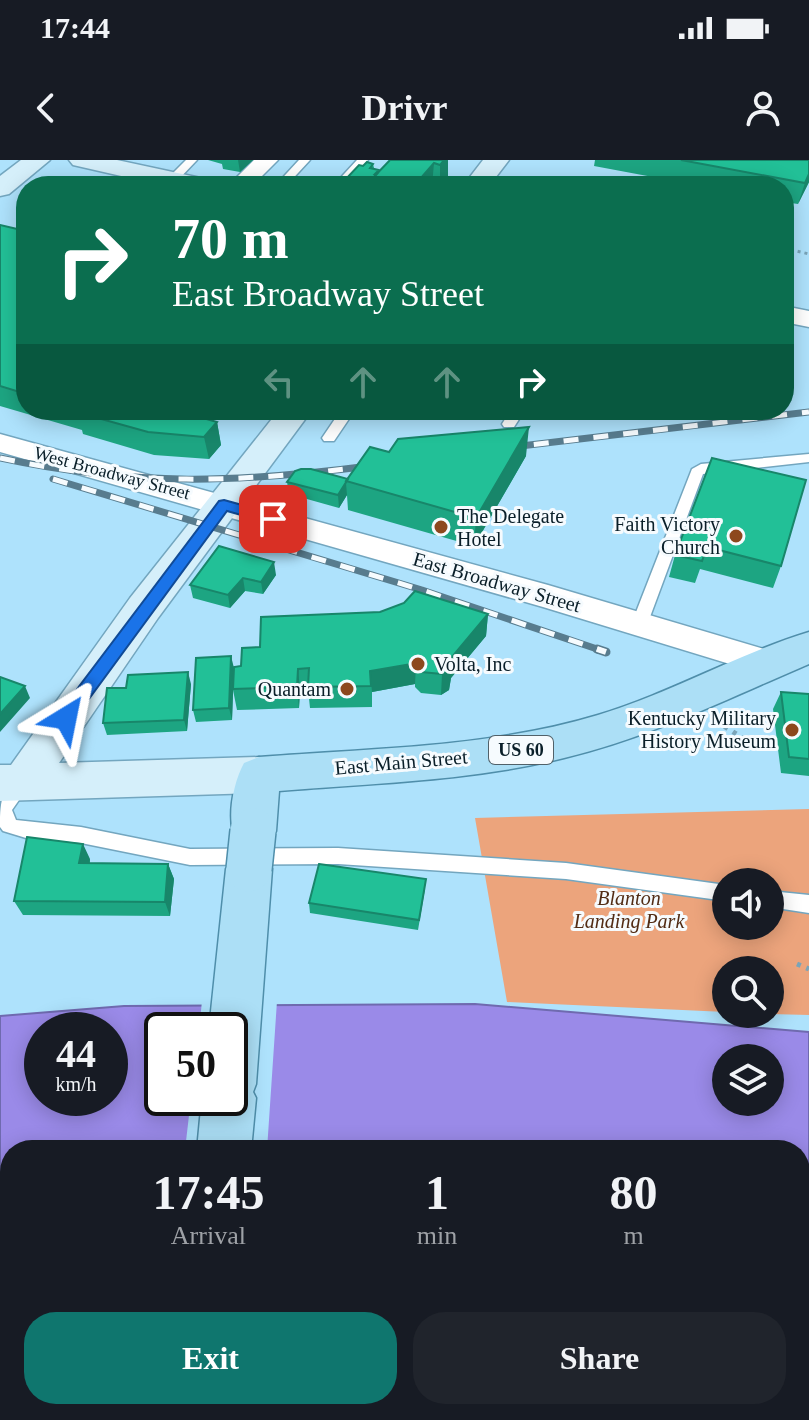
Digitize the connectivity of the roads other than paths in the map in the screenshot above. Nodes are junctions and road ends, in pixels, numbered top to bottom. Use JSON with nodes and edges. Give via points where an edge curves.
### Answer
{"nodes":[{"id":1,"x":37,"y":160,"type":"edge"},
{"id":2,"x":82,"y":160,"type":"edge"},
{"id":3,"x":192,"y":160,"type":"edge"},
{"id":4,"x":267,"y":160,"type":"edge"},
{"id":5,"x":305,"y":160,"type":"edge"},
{"id":6,"x":363,"y":160,"type":"edge"},
{"id":7,"x":496,"y":160,"type":"edge"},
{"id":8,"x":154,"y":176,"type":"edge"},
{"id":9,"x":176,"y":176,"type":"edge"},
{"id":10,"x":250,"y":176,"type":"edge"},
{"id":11,"x":290,"y":176,"type":"edge"},
{"id":12,"x":348,"y":176,"type":"edge"},
{"id":13,"x":484,"y":176,"type":"edge"},
{"id":14,"x":0,"y":188,"type":"edge"},
{"id":15,"x":288,"y":420,"type":"edge"},
{"id":16,"x":341,"y":420,"type":"edge"},
{"id":17,"x":512,"y":420,"type":"edge"},
{"id":18,"x":509,"y":424,"type":"dead end"},
{"id":19,"x":329,"y":438,"type":"dead end"},
{"id":20,"x":0,"y":443,"type":"edge"},
{"id":21,"x":809,"y":458,"type":"edge"},
{"id":22,"x":224,"y":505,"type":"junction"},
{"id":23,"x":639,"y":625,"type":"junction"},
{"id":24,"x":809,"y":647,"type":"edge"},
{"id":25,"x":769,"y":663,"type":"junction"},
{"id":26,"x":259,"y":775,"type":"junction"},
{"id":27,"x":11,"y":783,"type":"edge"},
{"id":28,"x":712,"y":891,"type":"edge"},
{"id":29,"x":784,"y":901,"type":"edge"},
{"id":30,"x":809,"y":904,"type":"edge"},
{"id":31,"x":236,"y":1012,"type":"edge"},
{"id":32,"x":227,"y":1116,"type":"edge"},
{"id":33,"x":225,"y":1140,"type":"edge"}],
"edges":[{"from":1,"to":14,"type":"main road"},
{"from":2,"to":8,"type":"main road"},
{"from":3,"to":9,"type":"lane"},
{"from":4,"to":10,"type":"street"},
{"from":5,"to":11,"type":"lane"},
{"from":6,"to":12,"type":"lane"},
{"from":7,"to":13,"type":"main road"},
{"from":15,"to":22,"type":"main road"},
{"from":16,"to":19,"type":"lane"},
{"from":17,"to":18,"type":"lane"},
{"from":20,"to":22,"type":"street","name":"West Broadway Street"},
{"from":21,"to":23,"type":"lane","via":[[697,472]]},
{"from":22,"to":23,"type":"street","name":"East Broadway Street"},
{"from":22,"to":27,"type":"main road"},
{"from":23,"to":25,"type":"street","name":"East Broadway Street"},
{"from":24,"to":25,"type":"main road","name":"East Main Street","number":"US 60"},
{"from":25,"to":26,"type":"main road","name":"East Main Street","number":"US 60","via":[[623,723],[567,740],[448,759]]},
{"from":26,"to":27,"type":"main road","name":"East Main Street"},
{"from":26,"to":31,"type":"main road"},
{"from":27,"to":28,"type":"lane","via":[[3,809],[10,826],[190,857],[338,856],[536,869]]},
{"from":29,"to":30,"type":"lane"},
{"from":32,"to":33,"type":"main road"}]}
